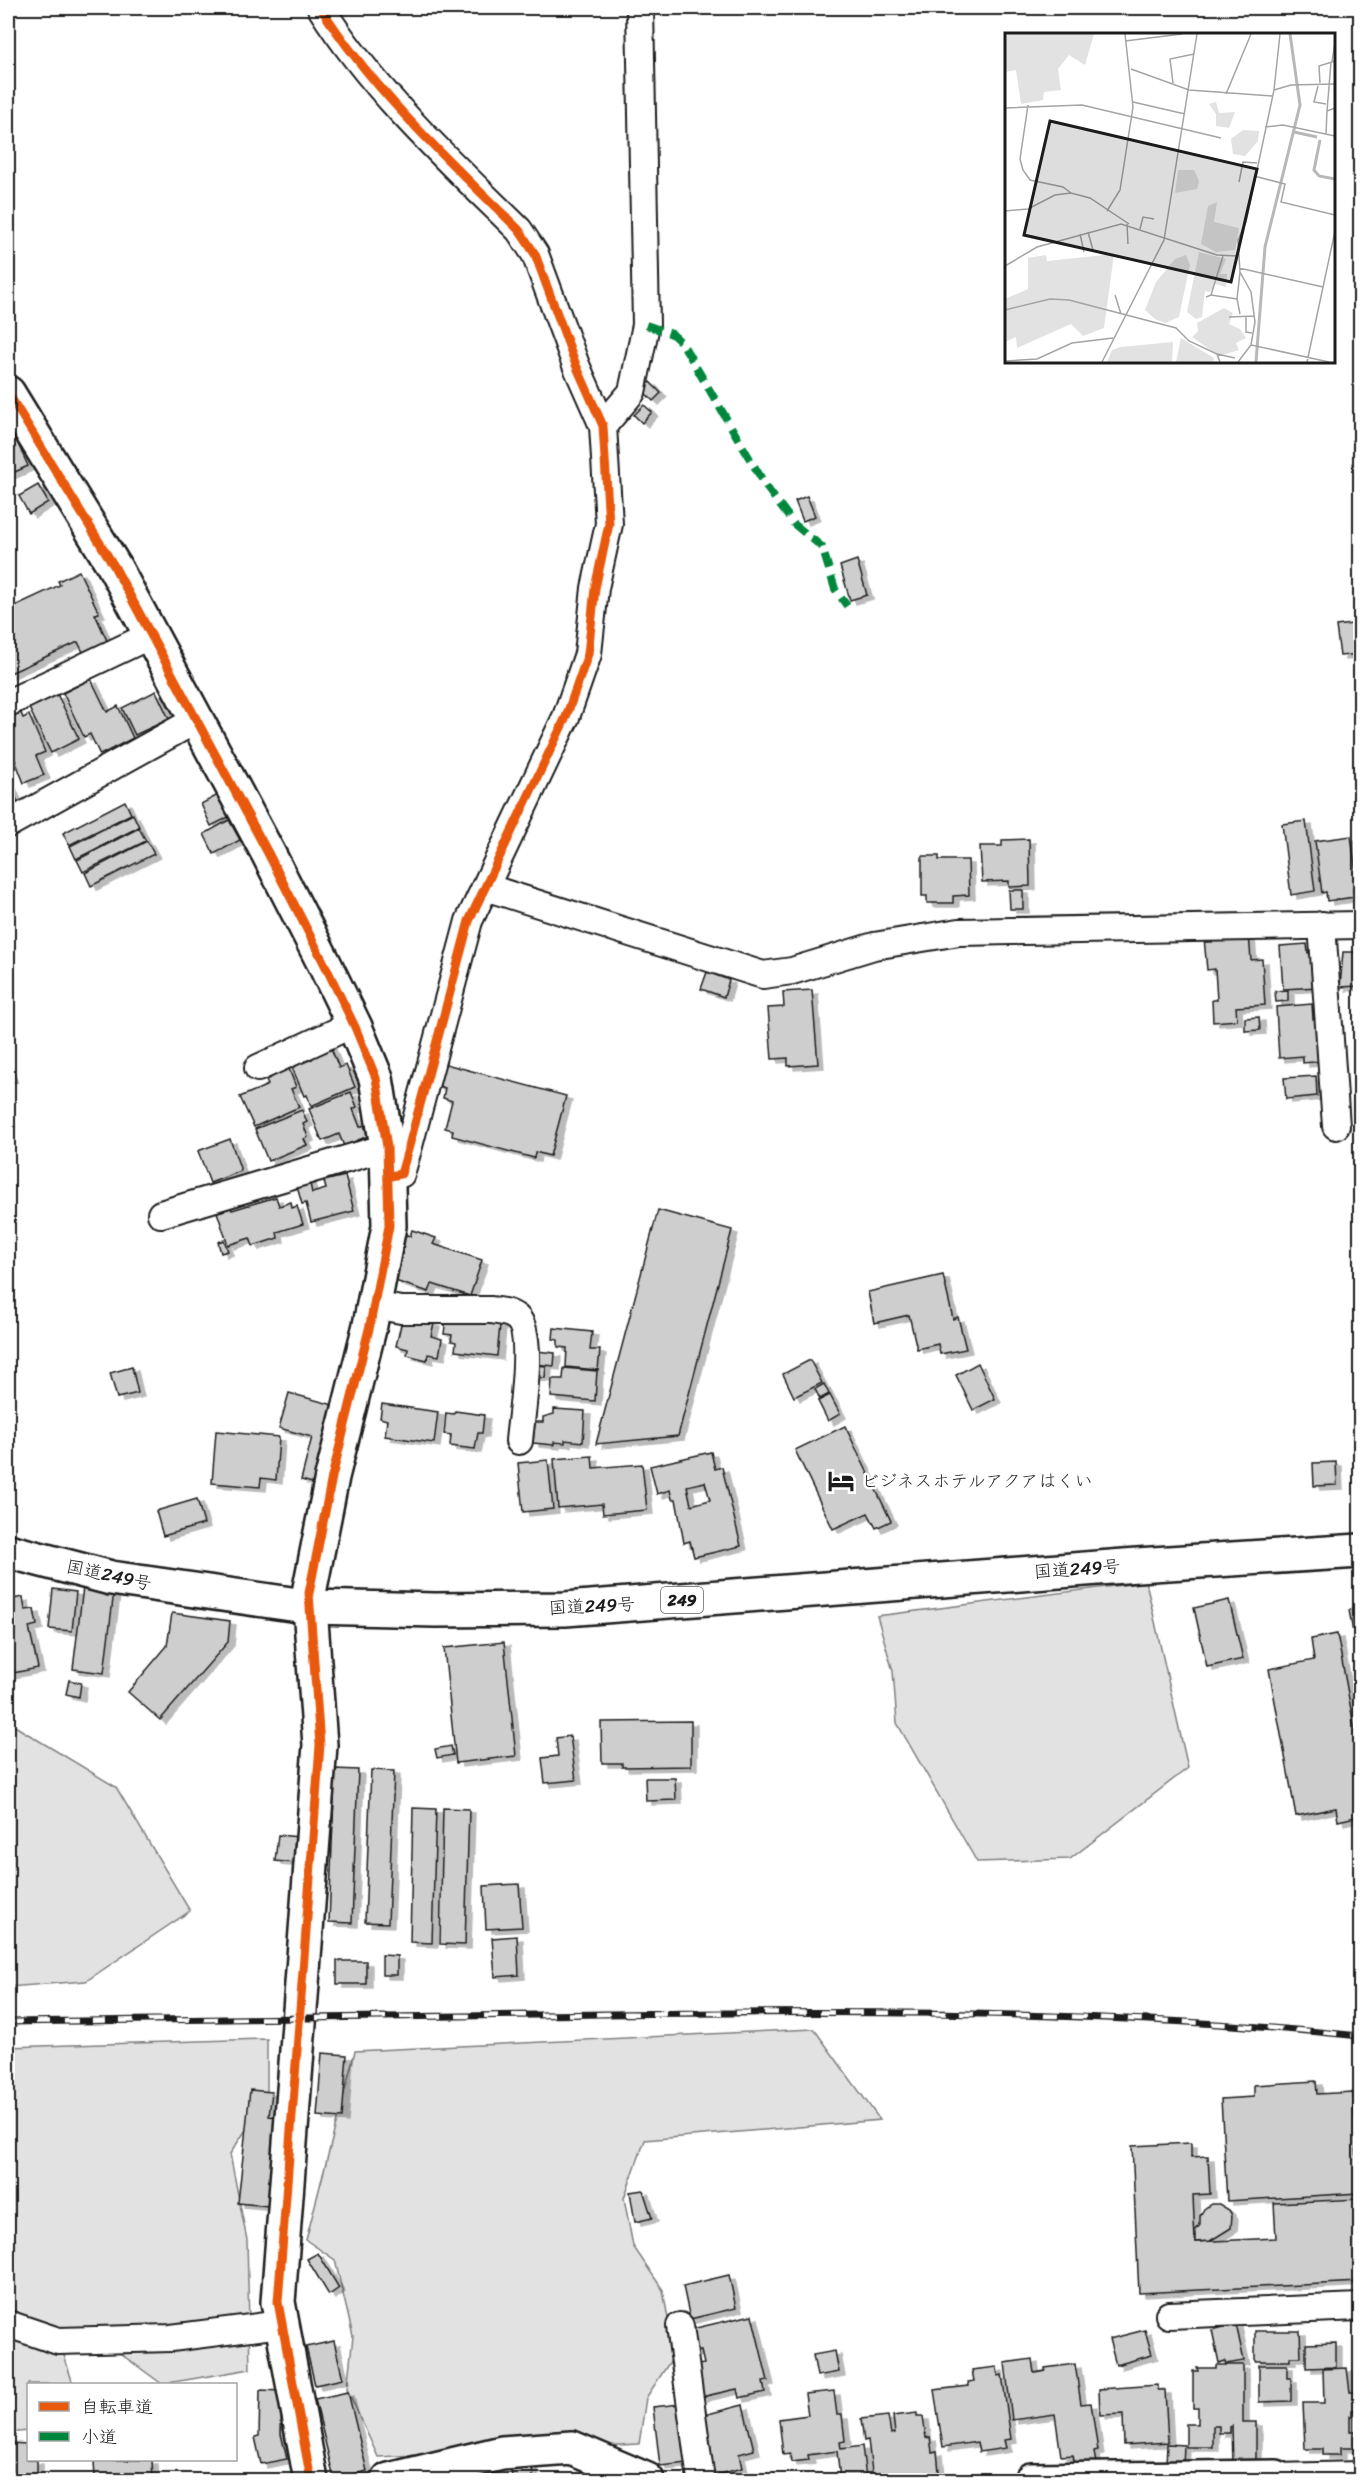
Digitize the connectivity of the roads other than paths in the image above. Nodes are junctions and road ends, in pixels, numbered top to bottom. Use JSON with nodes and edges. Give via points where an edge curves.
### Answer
{"nodes":[{"id":1,"x":321,"y":8,"type":"edge"},
{"id":2,"x":640,"y":8,"type":"edge"},
{"id":3,"x":8,"y":393,"type":"edge"},
{"id":4,"x":603,"y":426,"type":"junction"},
{"id":5,"x":150,"y":635,"type":"junction"},
{"id":6,"x":8,"y":703,"type":"edge"},
{"id":7,"x":196,"y":720,"type":"junction"},
{"id":8,"x":8,"y":824,"type":"edge"},
{"id":9,"x":485,"y":886,"type":"junction"},
{"id":10,"x":1360,"y":924,"type":"edge"},
{"id":11,"x":1322,"y":925,"type":"junction"},
{"id":12,"x":353,"y":1024,"type":"junction"},
{"id":13,"x":258,"y":1068,"type":"dead end"},
{"id":14,"x":1336,"y":1126,"type":"dead end"},
{"id":15,"x":389,"y":1162,"type":"junction"},
{"id":16,"x":161,"y":1214,"type":"dead end"},
{"id":17,"x":374,"y":1305,"type":"junction"},
{"id":18,"x":519,"y":1441,"type":"dead end"},
{"id":19,"x":8,"y":1551,"type":"edge"},
{"id":20,"x":1360,"y":1551,"type":"edge"},
{"id":21,"x":312,"y":1607,"type":"junction"},
{"id":22,"x":1360,"y":2307,"type":"edge"},
{"id":23,"x":1169,"y":2315,"type":"dead end"},
{"id":24,"x":8,"y":2324,"type":"edge"},
{"id":25,"x":281,"y":2324,"type":"junction"},
{"id":26,"x":680,"y":2326,"type":"dead end"},
{"id":27,"x":1360,"y":2475,"type":"edge"},
{"id":28,"x":1276,"y":2479,"type":"edge"},
{"id":29,"x":311,"y":2481,"type":"edge"},
{"id":30,"x":389,"y":2481,"type":"edge"},
{"id":31,"x":647,"y":2481,"type":"edge"},
{"id":32,"x":701,"y":2481,"type":"edge"},
{"id":33,"x":1031,"y":2481,"type":"edge"}],
"edges":[{"from":1,"to":4,"type":"street","via":[[340,39],[400,108],[519,230],[535,254]]},
{"from":2,"to":4,"type":"street","via":[[646,325],[633,392]]},
{"from":3,"to":5,"type":"main road","via":[[114,567]]},
{"from":4,"to":9,"type":"street","via":[[609,524],[588,654],[566,717]]},
{"from":5,"to":6,"type":"street"},
{"from":5,"to":7,"type":"main road"},
{"from":7,"to":8,"type":"street"},
{"from":7,"to":12,"type":"main road"},
{"from":9,"to":11,"type":"street","via":[[763,975],[792,971],[874,946],[959,932]]},
{"from":9,"to":15,"type":"street","via":[[469,921],[401,1174]]},
{"from":10,"to":11,"type":"street"},
{"from":11,"to":14,"type":"street"},
{"from":12,"to":13,"type":"street"},
{"from":12,"to":15,"type":"main road","via":[[376,1078]]},
{"from":15,"to":16,"type":"street"},
{"from":15,"to":17,"type":"main road","via":[[389,1226]]},
{"from":17,"to":18,"type":"street","via":[[401,1310],[506,1311],[518,1318],[527,1340]]},
{"from":17,"to":21,"type":"main road","via":[[332,1477],[309,1593]]},
{"from":19,"to":21,"type":"main road","name":"国道249号","number":"249","via":[[111,1578]]},
{"from":20,"to":21,"type":"main road","name":"国道249号","number":"249","via":[[565,1609]]},
{"from":21,"to":25,"type":"main road","via":[[320,1745],[280,2255]]},
{"from":22,"to":23,"type":"street"},
{"from":24,"to":25,"type":"street","via":[[58,2341],[171,2338]]},
{"from":25,"to":29,"type":"main road"},
{"from":26,"to":32,"type":"street"},
{"from":27,"to":28,"type":"street"},
{"from":28,"to":33,"type":"main road"},
{"from":30,"to":31,"type":"main road","via":[[502,2453],[572,2448]]}]}
